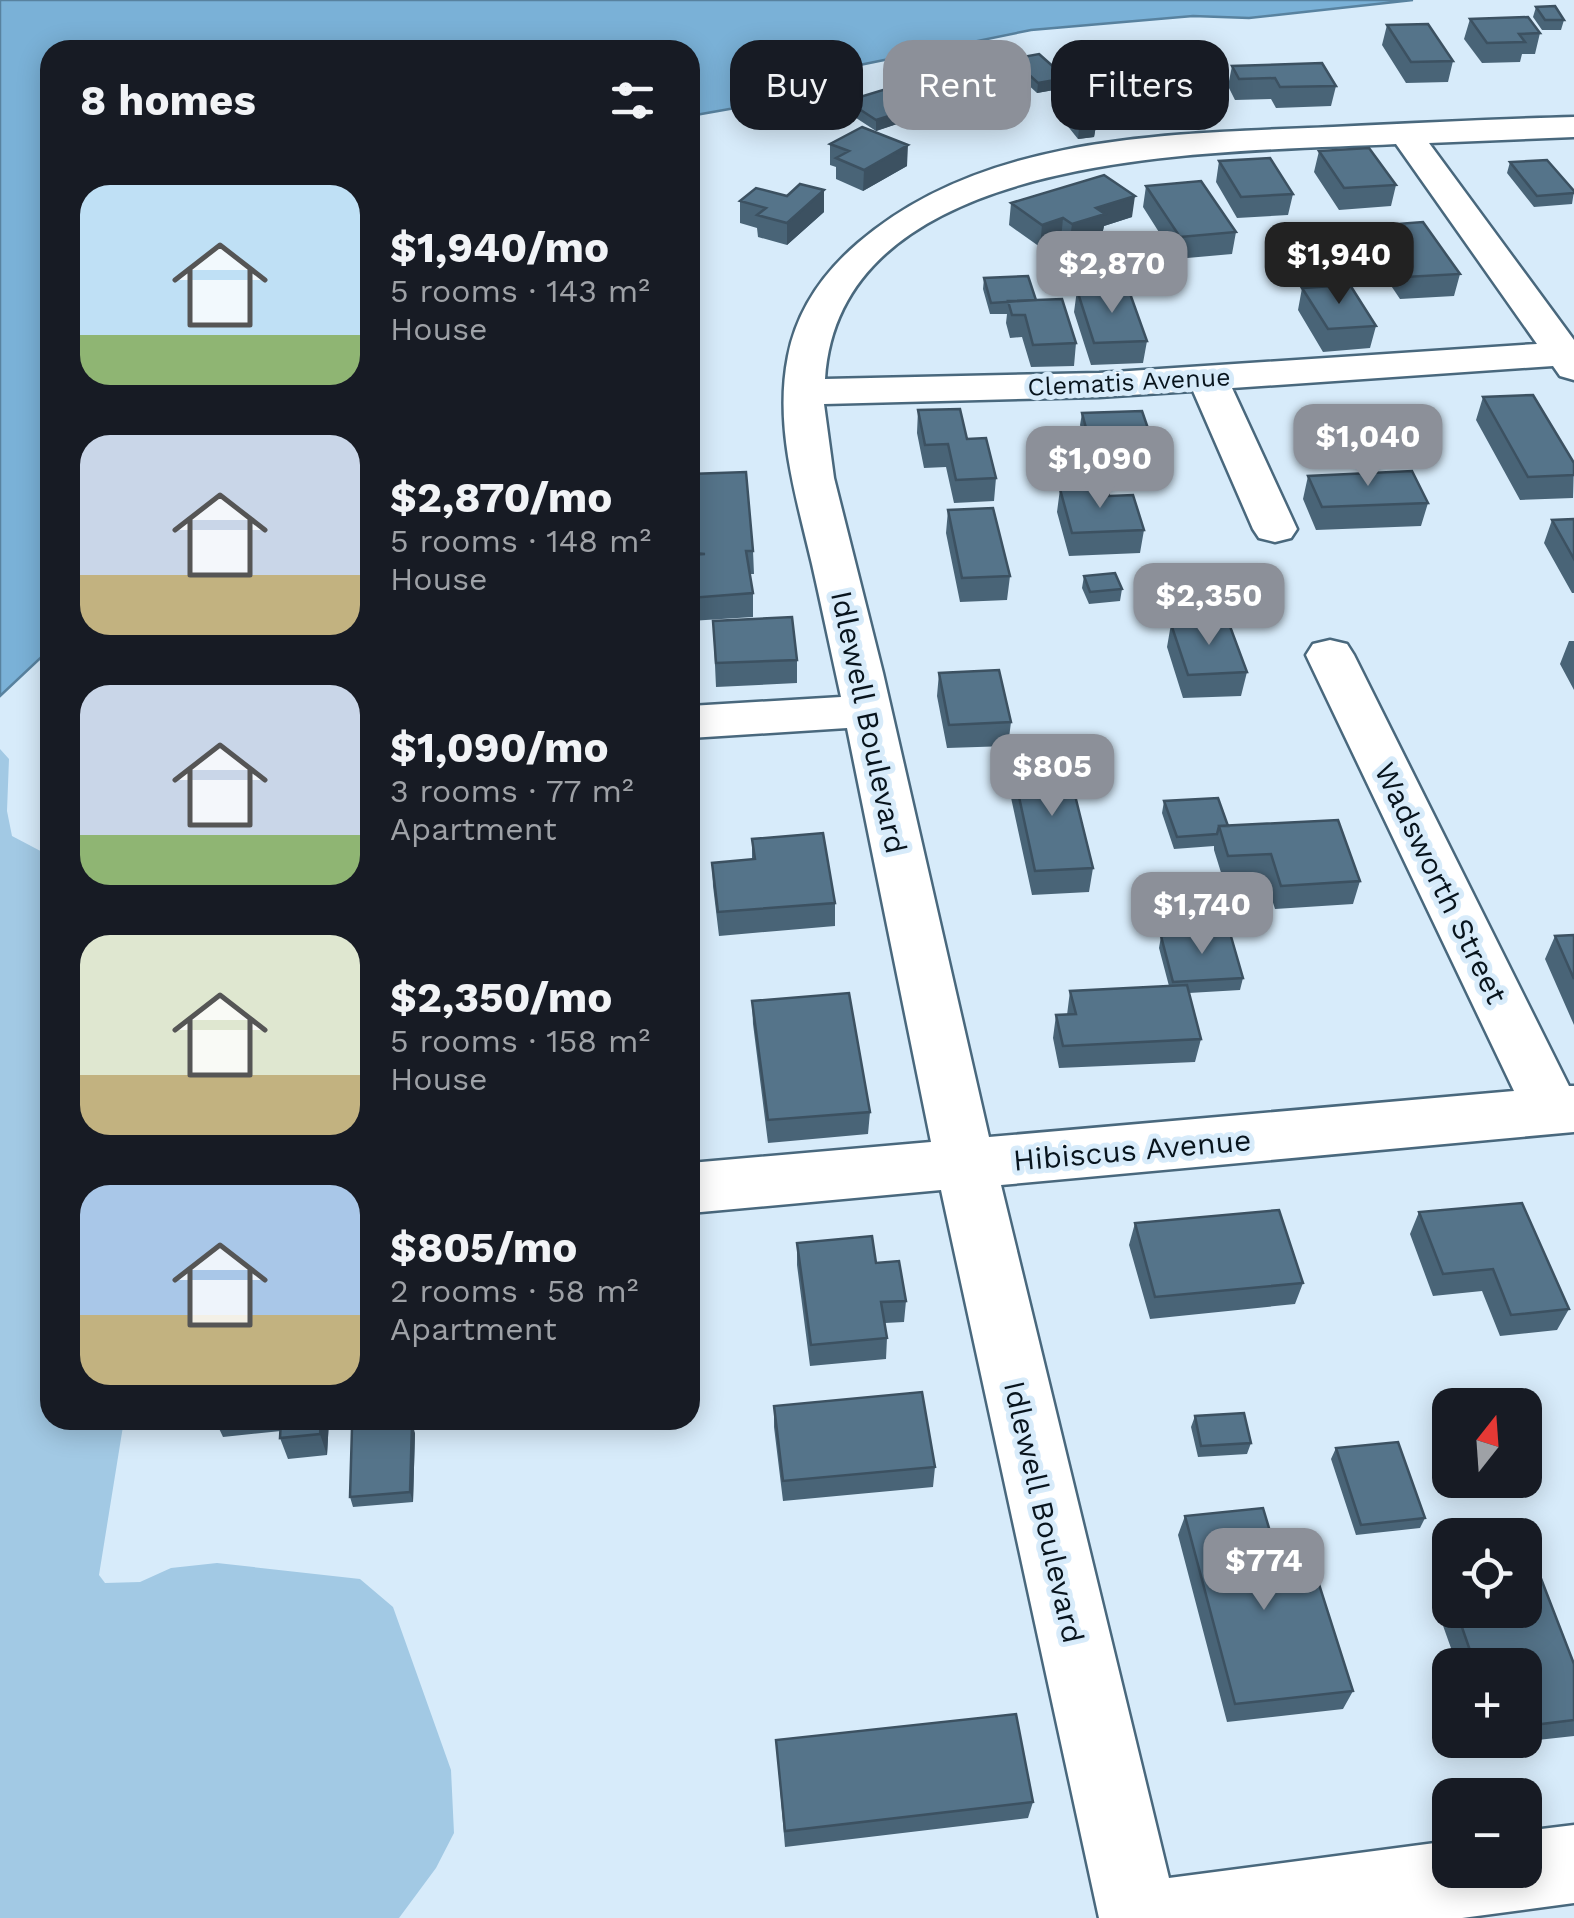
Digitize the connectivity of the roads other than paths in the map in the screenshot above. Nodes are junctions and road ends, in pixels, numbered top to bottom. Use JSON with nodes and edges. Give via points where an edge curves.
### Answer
{"nodes":[{"id":1,"x":1574,"y":127,"type":"edge"},
{"id":2,"x":1406,"y":134,"type":"junction"},
{"id":3,"x":1571,"y":358,"type":"edge"},
{"id":4,"x":1208,"y":378,"type":"junction"},
{"id":5,"x":804,"y":392,"type":"junction"},
{"id":6,"x":1274,"y":529,"type":"dead end"},
{"id":7,"x":1330,"y":655,"type":"dead end"},
{"id":8,"x":868,"y":711,"type":"junction"},
{"id":9,"x":700,"y":721,"type":"edge"},
{"id":10,"x":1563,"y":1110,"type":"edge"},
{"id":11,"x":964,"y":1165,"type":"junction"},
{"id":12,"x":700,"y":1187,"type":"edge"},
{"id":13,"x":1574,"y":1864,"type":"edge"},
{"id":14,"x":1139,"y":1918,"type":"edge"},
{"id":15,"x":1164,"y":1918,"type":"edge"}],
"edges":[{"from":1,"to":2,"type":"street","name":"Idlewell Boulevard"},
{"from":2,"to":3,"type":"street"},
{"from":2,"to":5,"type":"street","name":"Idlewell Boulevard","via":[[1146,149],[1028,171],[954,197],[884,238],[840,280],[812,330]]},
{"from":3,"to":4,"type":"street","name":"Clematis Avenue"},
{"from":4,"to":5,"type":"street","name":"Clematis Avenue"},
{"from":4,"to":6,"type":"street"},
{"from":5,"to":8,"type":"street","name":"Idlewell Boulevard","via":[[810,460]]},
{"from":7,"to":10,"type":"street","name":"Wadsworth Street"},
{"from":8,"to":9,"type":"street"},
{"from":8,"to":11,"type":"street","name":"Idlewell Boulevard"},
{"from":10,"to":11,"type":"street","name":"Hibiscus Avenue"},
{"from":11,"to":12,"type":"street","name":"Hibiscus Avenue"},
{"from":11,"to":14,"type":"street","name":"Idlewell Boulevard"},
{"from":13,"to":15,"type":"street"}]}
